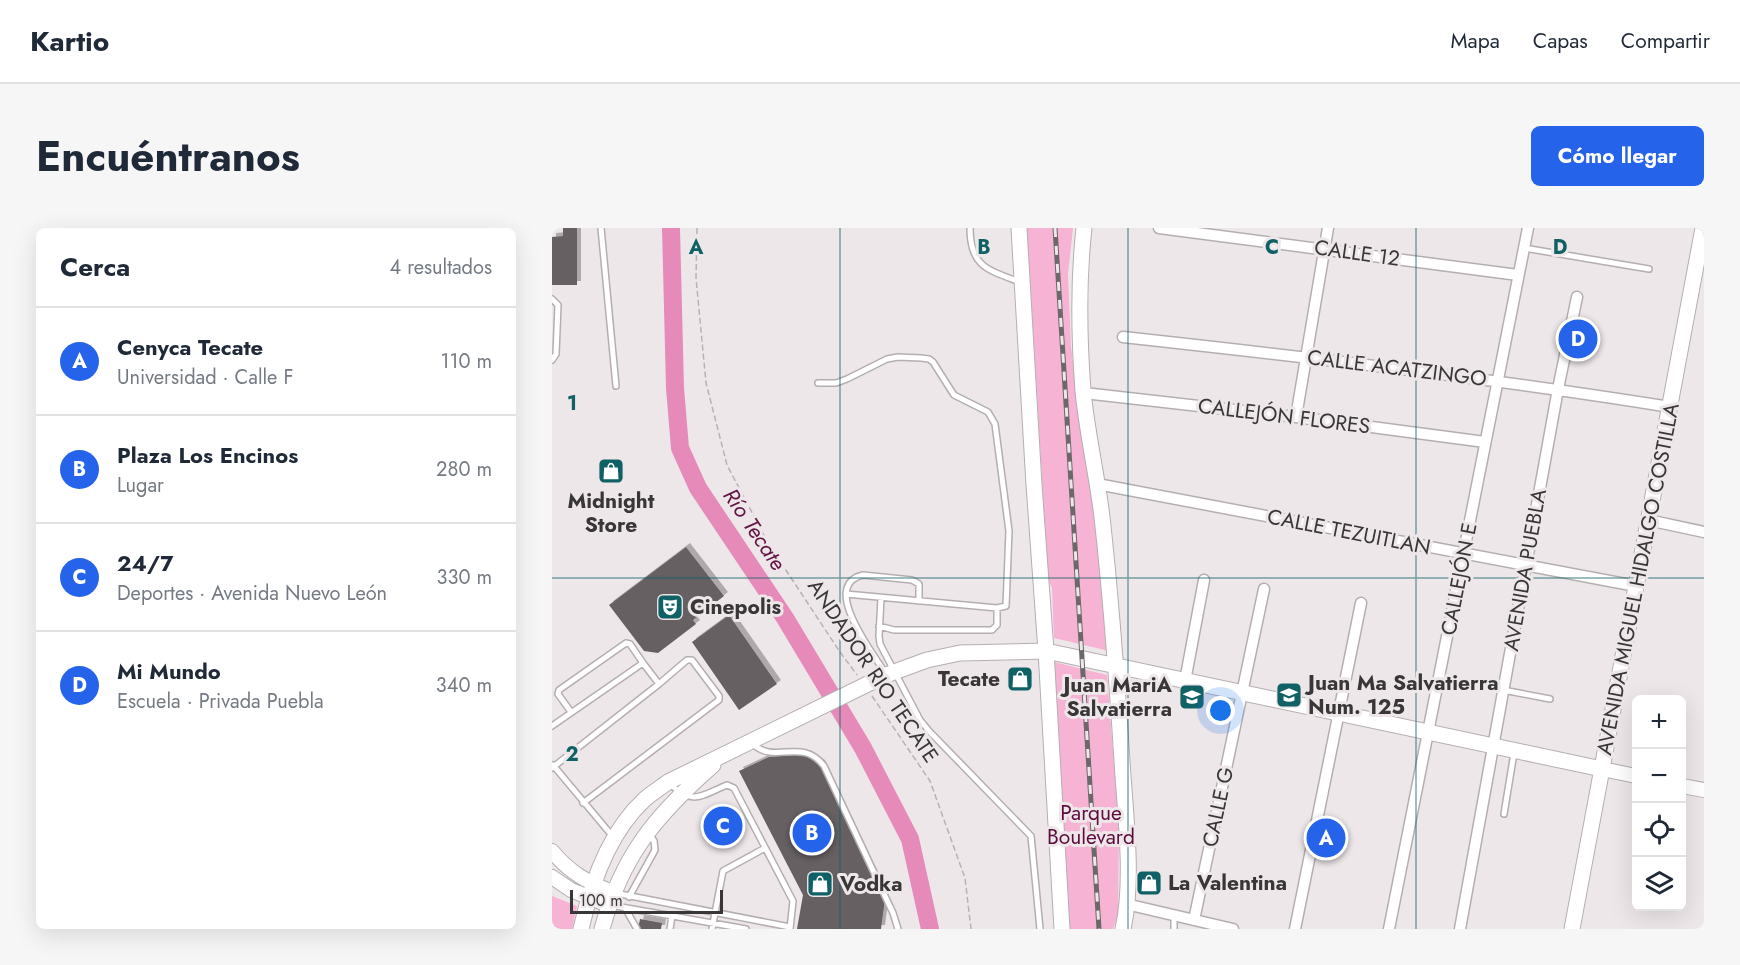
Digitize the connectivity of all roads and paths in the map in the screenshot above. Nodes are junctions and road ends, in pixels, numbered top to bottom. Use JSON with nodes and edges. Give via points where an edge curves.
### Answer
{"nodes":[{"id":1,"x":601,"y":228,"type":"edge"},
{"id":2,"x":697,"y":228,"type":"edge"},
{"id":3,"x":970,"y":228,"type":"edge"},
{"id":4,"x":1019,"y":228,"type":"edge"},
{"id":5,"x":1084,"y":228,"type":"edge"},
{"id":6,"x":1159,"y":228,"type":"edge"},
{"id":7,"x":1328,"y":228,"type":"edge"},
{"id":8,"x":1528,"y":228,"type":"edge"},
{"id":9,"x":1703,"y":228,"type":"edge"},
{"id":10,"x":1524,"y":248,"type":"junction"},
{"id":11,"x":1325,"y":249,"type":"junction"},
{"id":12,"x":1649,"y":269,"type":"dead end"},
{"id":13,"x":1518,"y":275,"type":"junction"},
{"id":14,"x":1022,"y":283,"type":"junction"},
{"id":15,"x":1577,"y":297,"type":"dead end"},
{"id":16,"x":552,"y":299,"type":"edge"},
{"id":17,"x":1124,"y":337,"type":"dead end"},
{"id":18,"x":1305,"y":357,"type":"junction"},
{"id":19,"x":552,"y":360,"type":"edge"},
{"id":20,"x":1496,"y":381,"type":"junction"},
{"id":21,"x":818,"y":383,"type":"dead end"},
{"id":22,"x":616,"y":386,"type":"dead end"},
{"id":23,"x":1558,"y":389,"type":"junction"},
{"id":24,"x":1084,"y":393,"type":"junction"},
{"id":25,"x":1670,"y":407,"type":"junction"},
{"id":26,"x":1296,"y":417,"type":"junction"},
{"id":27,"x":1485,"y":442,"type":"junction"},
{"id":28,"x":1097,"y":484,"type":"junction"},
{"id":29,"x":1648,"y":520,"type":"junction"},
{"id":30,"x":1704,"y":532,"type":"edge"},
{"id":31,"x":1464,"y":554,"type":"junction"},
{"id":32,"x":1526,"y":564,"type":"junction"},
{"id":33,"x":1204,"y":580,"type":"dead end"},
{"id":34,"x":1636,"y":586,"type":"junction"},
{"id":35,"x":1264,"y":589,"type":"dead end"},
{"id":36,"x":846,"y":594,"type":"junction"},
{"id":37,"x":881,"y":598,"type":"junction"},
{"id":38,"x":919,"y":601,"type":"junction"},
{"id":39,"x":1361,"y":603,"type":"dead end"},
{"id":40,"x":997,"y":608,"type":"junction"},
{"id":41,"x":879,"y":626,"type":"junction"},
{"id":42,"x":1046,"y":651,"type":"junction"},
{"id":43,"x":643,"y":663,"type":"junction"},
{"id":44,"x":1116,"y":665,"type":"junction"},
{"id":45,"x":890,"y":673,"type":"junction"},
{"id":46,"x":1185,"y":681,"type":"junction"},
{"id":47,"x":659,"y":684,"type":"junction"},
{"id":48,"x":862,"y":687,"type":"junction"},
{"id":49,"x":1503,"y":690,"type":"junction"},
{"id":50,"x":1242,"y":694,"type":"junction"},
{"id":51,"x":1550,"y":699,"type":"dead end"},
{"id":52,"x":571,"y":712,"type":"junction"},
{"id":53,"x":1339,"y":714,"type":"junction"},
{"id":54,"x":552,"y":726,"type":"edge"},
{"id":55,"x":1429,"y":733,"type":"junction"},
{"id":56,"x":751,"y":742,"type":"junction"},
{"id":57,"x":1492,"y":746,"type":"junction"},
{"id":58,"x":1514,"y":751,"type":"junction"},
{"id":59,"x":724,"y":755,"type":"junction"},
{"id":60,"x":553,"y":766,"type":"edge"},
{"id":61,"x":1602,"y":769,"type":"junction"},
{"id":62,"x":1632,"y":775,"type":"edge"},
{"id":63,"x":668,"y":782,"type":"junction"},
{"id":64,"x":1686,"y":787,"type":"edge"},
{"id":65,"x":1704,"y":790,"type":"edge"},
{"id":66,"x":680,"y":794,"type":"junction"},
{"id":67,"x":583,"y":803,"type":"junction"},
{"id":68,"x":1504,"y":814,"type":"dead end"},
{"id":69,"x":648,"y":831,"type":"junction"},
{"id":70,"x":615,"y":840,"type":"junction"},
{"id":71,"x":765,"y":848,"type":"junction"},
{"id":72,"x":552,"y":851,"type":"edge"},
{"id":73,"x":552,"y":877,"type":"edge"},
{"id":74,"x":591,"y":892,"type":"junction"},
{"id":75,"x":629,"y":897,"type":"junction"},
{"id":76,"x":610,"y":899,"type":"junction"},
{"id":77,"x":1126,"y":904,"type":"junction"},
{"id":78,"x":625,"y":908,"type":"junction"},
{"id":79,"x":715,"y":913,"type":"junction"},
{"id":80,"x":672,"y":916,"type":"junction"},
{"id":81,"x":1174,"y":916,"type":"junction"},
{"id":82,"x":1194,"y":920,"type":"junction"},
{"id":83,"x":712,"y":926,"type":"edge"},
{"id":84,"x":790,"y":928,"type":"edge"},
{"id":85,"x":581,"y":929,"type":"edge"},
{"id":86,"x":602,"y":929,"type":"edge"},
{"id":87,"x":637,"y":929,"type":"edge"},
{"id":88,"x":670,"y":929,"type":"edge"},
{"id":89,"x":746,"y":929,"type":"edge"},
{"id":90,"x":898,"y":929,"type":"edge"},
{"id":91,"x":972,"y":929,"type":"edge"},
{"id":92,"x":1040,"y":929,"type":"edge"},
{"id":93,"x":1062,"y":929,"type":"edge"},
{"id":94,"x":1123,"y":929,"type":"edge"},
{"id":95,"x":1174,"y":929,"type":"edge"},
{"id":96,"x":1233,"y":929,"type":"edge"},
{"id":97,"x":1295,"y":929,"type":"edge"},
{"id":98,"x":1389,"y":929,"type":"edge"},
{"id":99,"x":1460,"y":929,"type":"edge"},
{"id":100,"x":1572,"y":929,"type":"edge"}],
"edges":[{"from":1,"to":22,"type":"lane"},
{"from":2,"to":48,"type":"path","name":"ANDADOR RIO TECATE","via":[[696,278],[706,383],[726,465],[768,543]]},
{"from":3,"to":14,"type":"lane","via":[[975,257],[995,272]]},
{"from":4,"to":14,"type":"main road"},
{"from":5,"to":24,"type":"main road","via":[[1079,302]]},
{"from":6,"to":11,"type":"street","name":"CALLE 12"},
{"from":7,"to":11,"type":"street"},
{"from":8,"to":10,"type":"street","name":"CALLEJÓN E"},
{"from":9,"to":25,"type":"main road","name":"AVENIDA MIGUEL HIDALGO COSTILLA"},
{"from":10,"to":12,"type":"lane"},
{"from":10,"to":13,"type":"street","name":"CALLEJÓN E"},
{"from":11,"to":13,"type":"street","name":"CALLE 12"},
{"from":11,"to":18,"type":"street"},
{"from":13,"to":20,"type":"street","name":"CALLEJÓN E"},
{"from":14,"to":42,"type":"main road"},
{"from":15,"to":23,"type":"street","name":"AVENIDA PUEBLA"},
{"from":16,"to":19,"type":"lane","via":[[558,305],[556,354]]},
{"from":17,"to":18,"type":"street","name":"CALLE ACATZINGO"},
{"from":18,"to":20,"type":"street","name":"CALLE ACATZINGO"},
{"from":18,"to":26,"type":"street"},
{"from":20,"to":23,"type":"street","name":"CALLE ACATZINGO"},
{"from":20,"to":27,"type":"street","name":"CALLEJÓN E"},
{"from":21,"to":40,"type":"lane","via":[[847,380],[887,359],[929,359],[954,395],[992,416],[1009,531],[1007,603]]},
{"from":23,"to":25,"type":"street","name":"CALLE ACATZINGO"},
{"from":23,"to":32,"type":"street","name":"AVENIDA PUEBLA"},
{"from":24,"to":26,"type":"street","name":"CALLEJÓN FLORES"},
{"from":24,"to":28,"type":"main road"},
{"from":25,"to":29,"type":"main road","name":"AVENIDA MIGUEL HIDALGO COSTILLA"},
{"from":26,"to":27,"type":"street","name":"CALLEJÓN FLORES"},
{"from":27,"to":31,"type":"street","name":"CALLEJÓN E"},
{"from":28,"to":31,"type":"street","name":"CALLE TEZUITLAN"},
{"from":28,"to":44,"type":"main road"},
{"from":29,"to":30,"type":"street"},
{"from":29,"to":34,"type":"main road","name":"AVENIDA MIGUEL HIDALGO COSTILLA"},
{"from":31,"to":32,"type":"street","name":"CALLE TEZUITLAN"},
{"from":31,"to":55,"type":"street","name":"CALLEJÓN E"},
{"from":32,"to":34,"type":"street","name":"CALLE TEZUITLAN"},
{"from":32,"to":49,"type":"street","name":"AVENIDA PUEBLA"},
{"from":33,"to":46,"type":"street"},
{"from":34,"to":61,"type":"main road","name":"AVENIDA MIGUEL HIDALGO COSTILLA"},
{"from":35,"to":50,"type":"street","name":"CALLE G"},
{"from":36,"to":37,"type":"lane"},
{"from":36,"to":38,"type":"lane","via":[[850,581],[862,575],[917,581]]},
{"from":36,"to":45,"type":"lane","via":[[853,621]]},
{"from":37,"to":38,"type":"lane"},
{"from":37,"to":41,"type":"lane"},
{"from":38,"to":40,"type":"lane"},
{"from":39,"to":53,"type":"street"},
{"from":40,"to":41,"type":"lane","via":[[997,625],[992,630],[894,630]]},
{"from":41,"to":45,"type":"lane","via":[[880,644]]},
{"from":42,"to":44,"type":"main road"},
{"from":42,"to":45,"type":"main road","via":[[960,653]]},
{"from":42,"to":93,"type":"main road"},
{"from":43,"to":47,"type":"lane"},
{"from":43,"to":52,"type":"lane"},
{"from":43,"to":52,"type":"lane","via":[[626,643],[560,690],[558,694]]},
{"from":44,"to":46,"type":"main road"},
{"from":44,"to":77,"type":"main road"},
{"from":45,"to":48,"type":"main road"},
{"from":45,"to":92,"type":"lane","via":[[929,731],[1031,836]]},
{"from":46,"to":50,"type":"main road"},
{"from":47,"to":60,"type":"lane"},
{"from":47,"to":67,"type":"lane","via":[[690,659],[720,698]]},
{"from":48,"to":56,"type":"main road"},
{"from":48,"to":91,"type":"path","name":"ANDADOR RIO TECATE","via":[[930,782],[965,878]]},
{"from":49,"to":51,"type":"lane"},
{"from":49,"to":57,"type":"street","name":"AVENIDA PUEBLA"},
{"from":50,"to":53,"type":"main road"},
{"from":50,"to":82,"type":"street","name":"CALLE G"},
{"from":52,"to":54,"type":"lane"},
{"from":53,"to":55,"type":"main road"},
{"from":53,"to":97,"type":"street"},
{"from":55,"to":57,"type":"main road"},
{"from":55,"to":98,"type":"street","name":"CALLEJÓN E"},
{"from":56,"to":59,"type":"main road"},
{"from":56,"to":90,"type":"lane","via":[[765,753],[805,752],[819,759]]},
{"from":57,"to":58,"type":"main road"},
{"from":57,"to":99,"type":"street","name":"AVENIDA PUEBLA"},
{"from":58,"to":61,"type":"main road"},
{"from":58,"to":68,"type":"lane"},
{"from":59,"to":63,"type":"main road"},
{"from":59,"to":66,"type":"main road"},
{"from":60,"to":67,"type":"lane"},
{"from":61,"to":62,"type":"street"},
{"from":61,"to":100,"type":"main road","name":"AVENIDA MIGUEL HIDALGO COSTILLA"},
{"from":63,"to":66,"type":"lane"},
{"from":63,"to":70,"type":"main road","via":[[645,800]]},
{"from":64,"to":65,"type":"street"},
{"from":66,"to":69,"type":"main road"},
{"from":66,"to":71,"type":"lane","via":[[696,797],[732,786]]},
{"from":67,"to":70,"type":"lane"},
{"from":69,"to":75,"type":"lane","via":[[655,846]]},
{"from":69,"to":76,"type":"main road"},
{"from":70,"to":74,"type":"main road"},
{"from":71,"to":79,"type":"lane","via":[[723,871]]},
{"from":71,"to":84,"type":"lane","via":[[794,904]]},
{"from":72,"to":74,"type":"street"},
{"from":73,"to":74,"type":"street","via":[[571,890]]},
{"from":74,"to":76,"type":"street"},
{"from":74,"to":85,"type":"main road"},
{"from":75,"to":76,"type":"lane"},
{"from":75,"to":79,"type":"lane"},
{"from":76,"to":78,"type":"lane"},
{"from":76,"to":86,"type":"main road"},
{"from":77,"to":81,"type":"street"},
{"from":77,"to":94,"type":"main road"},
{"from":78,"to":80,"type":"lane"},
{"from":78,"to":87,"type":"lane"},
{"from":79,"to":83,"type":"lane"},
{"from":79,"to":84,"type":"lane"},
{"from":80,"to":83,"type":"lane"},
{"from":80,"to":88,"type":"lane"},
{"from":81,"to":82,"type":"street"},
{"from":81,"to":95,"type":"lane"},
{"from":82,"to":96,"type":"street"},
{"from":83,"to":89,"type":"lane"}]}
